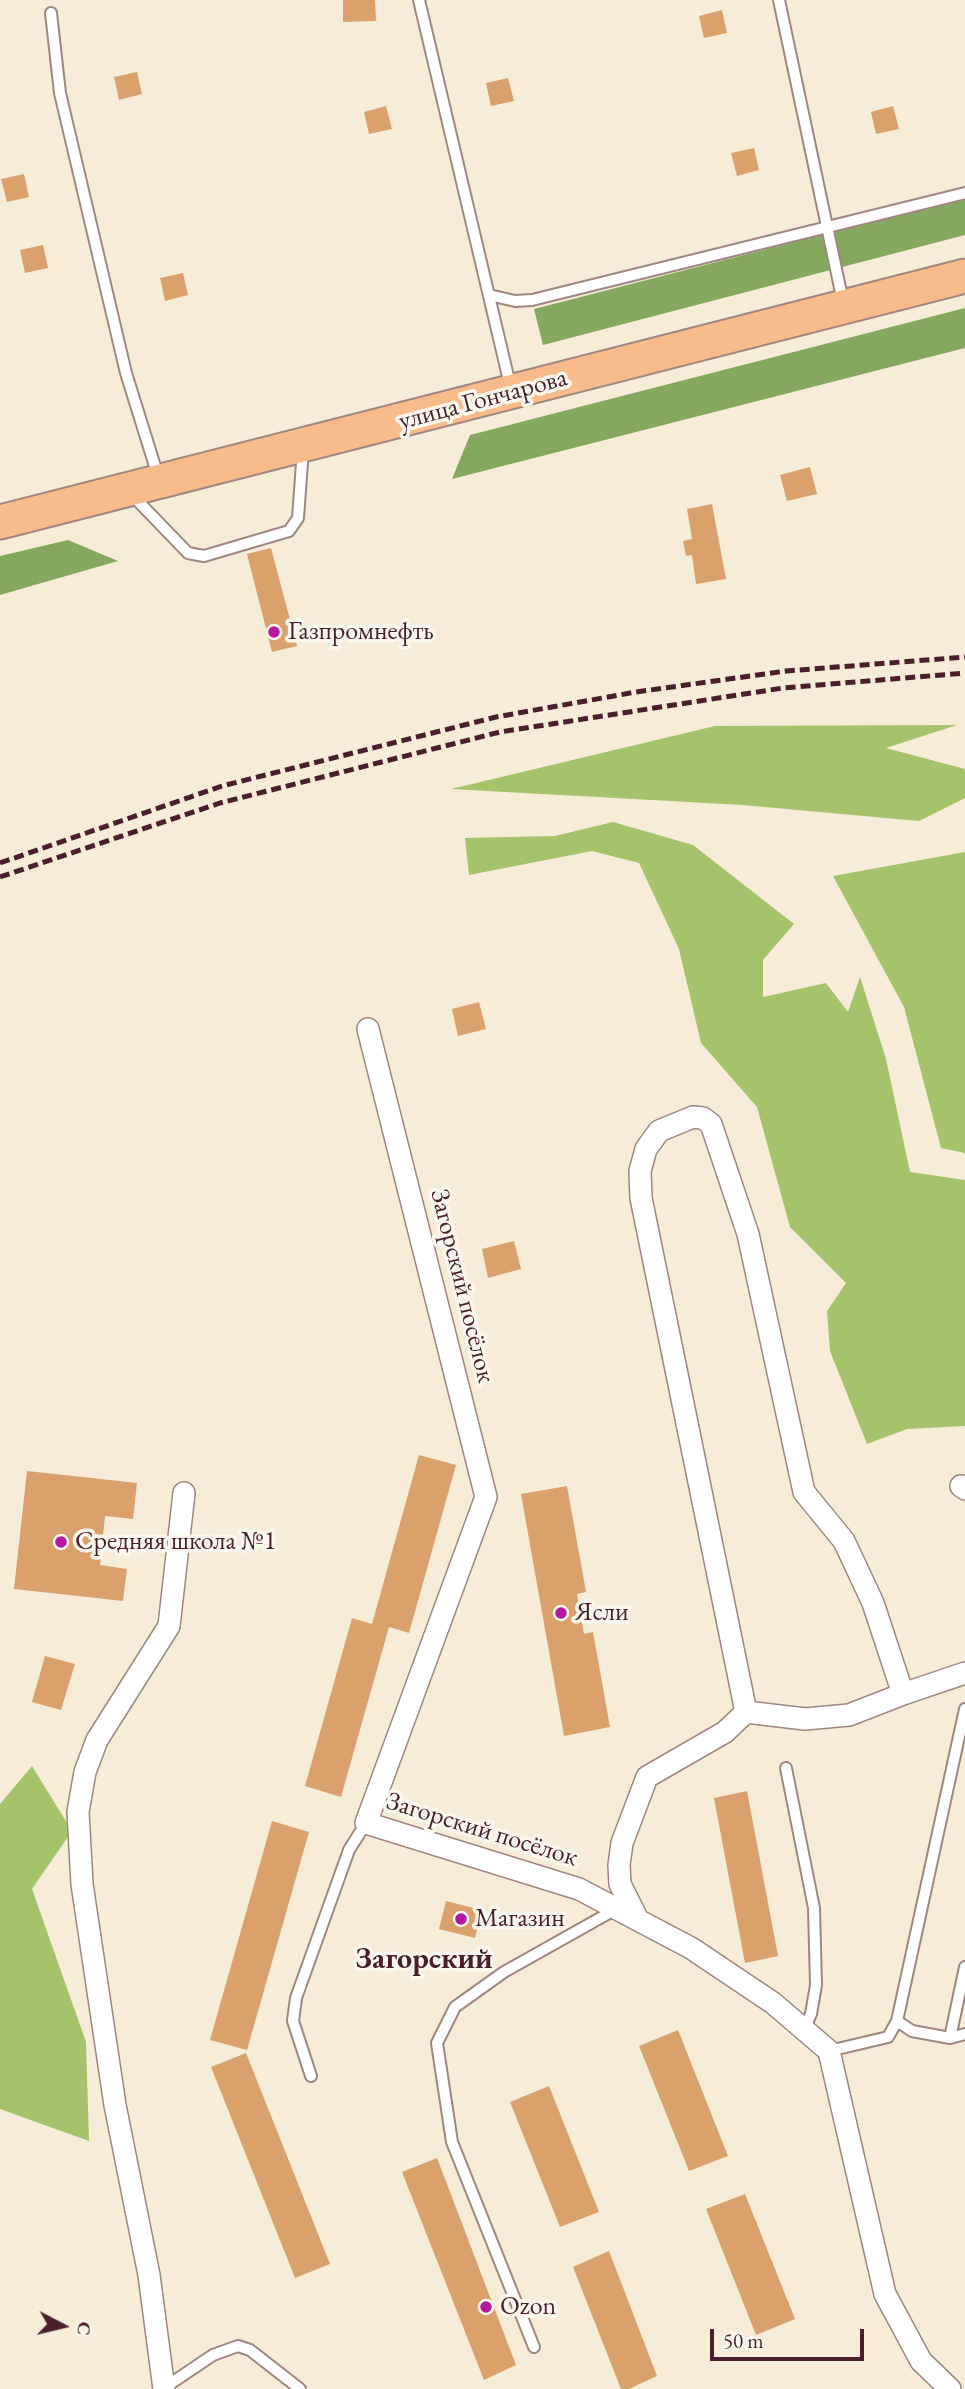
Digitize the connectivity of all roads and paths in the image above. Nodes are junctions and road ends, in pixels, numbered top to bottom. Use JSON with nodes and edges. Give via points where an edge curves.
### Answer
{"nodes":[{"id":1,"x":419,"y":0,"type":"edge"},
{"id":2,"x":779,"y":0,"type":"edge"},
{"id":3,"x":51,"y":13,"type":"dead end"},
{"id":4,"x":965,"y":193,"type":"edge"},
{"id":5,"x":828,"y":227,"type":"junction"},
{"id":6,"x":965,"y":276,"type":"edge"},
{"id":7,"x":489,"y":295,"type":"junction"},
{"id":8,"x":844,"y":307,"type":"junction"},
{"id":9,"x":512,"y":393,"type":"junction"},
{"id":10,"x":303,"y":447,"type":"junction"},
{"id":11,"x":159,"y":481,"type":"junction"},
{"id":12,"x":127,"y":490,"type":"junction"},
{"id":13,"x":0,"y":522,"type":"edge"},
{"id":14,"x":368,"y":1029,"type":"dead end"},
{"id":15,"x":184,"y":1493,"type":"dead end"},
{"id":16,"x":965,"y":1672,"type":"edge"},
{"id":17,"x":903,"y":1694,"type":"junction"},
{"id":18,"x":965,"y":1709,"type":"edge"},
{"id":19,"x":746,"y":1712,"type":"junction"},
{"id":20,"x":786,"y":1768,"type":"dead end"},
{"id":21,"x":366,"y":1823,"type":"junction"},
{"id":22,"x":618,"y":1908,"type":"junction"},
{"id":23,"x":638,"y":1918,"type":"junction"},
{"id":24,"x":965,"y":1967,"type":"edge"},
{"id":25,"x":897,"y":2021,"type":"junction"},
{"id":26,"x":805,"y":2028,"type":"junction"},
{"id":27,"x":965,"y":2034,"type":"edge"},
{"id":28,"x":950,"y":2038,"type":"junction"},
{"id":29,"x":829,"y":2051,"type":"junction"},
{"id":30,"x":311,"y":2076,"type":"dead end"},
{"id":31,"x":534,"y":2347,"type":"dead end"},
{"id":32,"x":164,"y":2388,"type":"edge"},
{"id":33,"x":300,"y":2389,"type":"edge"},
{"id":34,"x":950,"y":2389,"type":"edge"}],
"edges":[{"from":1,"to":7,"type":"lane"},
{"from":2,"to":5,"type":"lane"},
{"from":3,"to":11,"type":"lane","via":[[66,117],[126,373]]},
{"from":4,"to":5,"type":"lane"},
{"from":5,"to":7,"type":"lane","via":[[532,300]]},
{"from":5,"to":8,"type":"lane"},
{"from":6,"to":8,"type":"main road","name":"улица Гончарова"},
{"from":7,"to":9,"type":"lane"},
{"from":8,"to":9,"type":"main road","name":"улица Гончарова"},
{"from":9,"to":10,"type":"main road","name":"улица Гончарова"},
{"from":10,"to":11,"type":"main road","name":"улица Гончарова"},
{"from":10,"to":12,"type":"lane","via":[[298,518],[289,531],[204,556],[188,552]]},
{"from":11,"to":12,"type":"main road","name":"улица Гончарова"},
{"from":12,"to":13,"type":"main road","name":"улица Гончарова"},
{"from":14,"to":21,"type":"street","name":"Загорский посёлок","via":[[486,1497]]},
{"from":15,"to":32,"type":"street","via":[[169,1626],[97,1740],[78,1812],[82,1884]]},
{"from":16,"to":17,"type":"street"},
{"from":17,"to":19,"type":"street","via":[[849,1715],[805,1719]]},
{"from":17,"to":19,"type":"street","via":[[873,1603],[844,1541],[804,1492],[748,1234],[712,1124],[693,1117],[659,1131],[646,1149],[640,1171],[641,1198]]},
{"from":18,"to":25,"type":"lane"},
{"from":19,"to":23,"type":"street","via":[[725,1732],[646,1777],[622,1843],[619,1865],[620,1884]]},
{"from":20,"to":26,"type":"lane","via":[[814,1908],[816,1985]]},
{"from":21,"to":22,"type":"street","name":"Загорский посёлок","via":[[579,1889]]},
{"from":21,"to":30,"type":"lane","via":[[349,1850],[296,1998],[293,2021]]},
{"from":22,"to":23,"type":"street","name":"Загорский посёлок"},
{"from":22,"to":31,"type":"lane","via":[[503,1972],[455,2007],[437,2043],[452,2142]]},
{"from":23,"to":26,"type":"street","name":"Загорский посёлок","via":[[691,1948]]},
{"from":24,"to":28,"type":"lane"},
{"from":25,"to":28,"type":"lane","via":[[912,2031]]},
{"from":25,"to":29,"type":"lane","via":[[888,2037]]},
{"from":26,"to":29,"type":"street","name":"Загорский посёлок"},
{"from":27,"to":28,"type":"lane"},
{"from":29,"to":34,"type":"street","via":[[885,2294],[921,2361]]},
{"from":32,"to":33,"type":"lane","via":[[213,2355],[238,2346],[250,2350]]}]}
